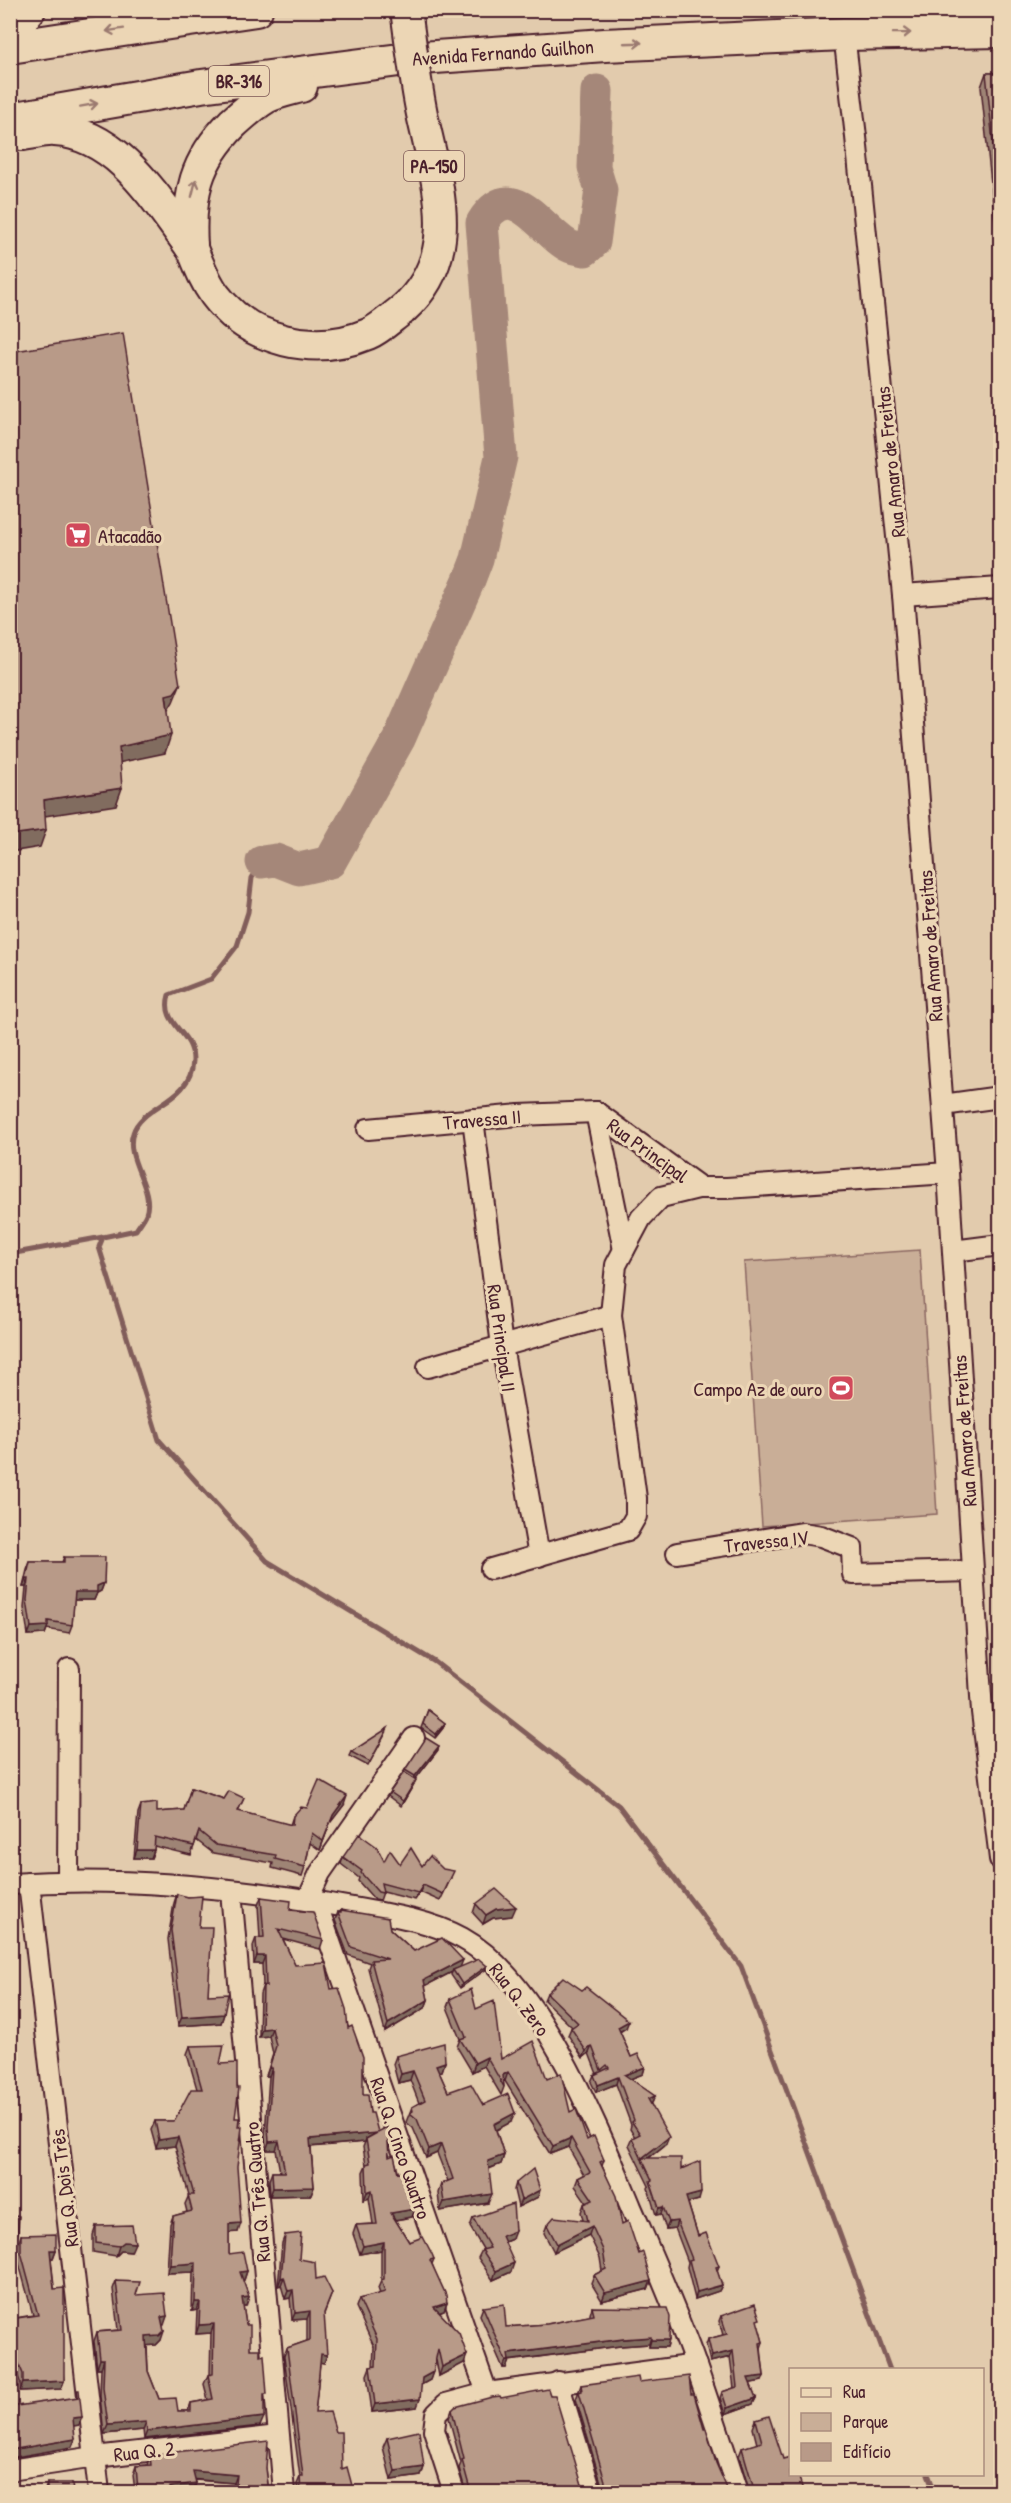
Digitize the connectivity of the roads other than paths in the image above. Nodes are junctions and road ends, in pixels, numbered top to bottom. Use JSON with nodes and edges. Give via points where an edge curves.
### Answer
{"nodes":[{"id":1,"x":30,"y":10,"type":"edge"},
{"id":2,"x":256,"y":10,"type":"edge"},
{"id":3,"x":406,"y":10,"type":"edge"},
{"id":4,"x":1000,"y":31,"type":"edge"},
{"id":5,"x":844,"y":34,"type":"junction"},
{"id":6,"x":10,"y":35,"type":"edge"},
{"id":7,"x":10,"y":47,"type":"edge"},
{"id":8,"x":367,"y":65,"type":"junction"},
{"id":9,"x":10,"y":119,"type":"edge"},
{"id":10,"x":10,"y":136,"type":"edge"},
{"id":11,"x":191,"y":246,"type":"junction"},
{"id":12,"x":1000,"y":588,"type":"edge"},
{"id":13,"x":903,"y":595,"type":"junction"},
{"id":14,"x":1000,"y":1097,"type":"edge"},
{"id":15,"x":943,"y":1105,"type":"junction"},
{"id":16,"x":596,"y":1112,"type":"junction"},
{"id":17,"x":473,"y":1119,"type":"junction"},
{"id":18,"x":368,"y":1129,"type":"dead end"},
{"id":19,"x":948,"y":1173,"type":"junction"},
{"id":20,"x":701,"y":1188,"type":"junction"},
{"id":21,"x":1000,"y":1245,"type":"edge"},
{"id":22,"x":624,"y":1250,"type":"junction"},
{"id":23,"x":953,"y":1251,"type":"junction"},
{"id":24,"x":611,"y":1315,"type":"junction"},
{"id":25,"x":502,"y":1346,"type":"junction"},
{"id":26,"x":428,"y":1367,"type":"dead end"},
{"id":27,"x":676,"y":1553,"type":"dead end"},
{"id":28,"x":539,"y":1556,"type":"junction"},
{"id":29,"x":491,"y":1569,"type":"dead end"},
{"id":30,"x":973,"y":1571,"type":"junction"},
{"id":31,"x":69,"y":1669,"type":"dead end"},
{"id":32,"x":991,"y":1710,"type":"edge"},
{"id":33,"x":414,"y":1738,"type":"dead end"},
{"id":34,"x":1000,"y":1859,"type":"edge"},
{"id":35,"x":68,"y":1880,"type":"junction"},
{"id":36,"x":20,"y":1883,"type":"edge"},
{"id":37,"x":231,"y":1891,"type":"junction"},
{"id":38,"x":312,"y":1901,"type":"junction"},
{"id":39,"x":696,"y":2365,"type":"junction"},
{"id":40,"x":558,"y":2382,"type":"junction"},
{"id":41,"x":487,"y":2393,"type":"junction"},
{"id":42,"x":278,"y":2436,"type":"junction"},
{"id":43,"x":95,"y":2457,"type":"junction"},
{"id":44,"x":10,"y":2470,"type":"edge"},
{"id":45,"x":99,"y":2493,"type":"edge"},
{"id":46,"x":284,"y":2493,"type":"edge"},
{"id":47,"x":454,"y":2493,"type":"edge"},
{"id":48,"x":591,"y":2493,"type":"edge"},
{"id":49,"x":738,"y":2493,"type":"edge"}],
"edges":[{"from":1,"to":6,"type":"main road"},
{"from":2,"to":7,"type":"highway","one_way":true},
{"from":3,"to":11,"type":"main road","number":"PA-150","bridge":true,"via":[[441,213],[441,243],[431,278],[417,297],[371,333],[353,339],[316,345],[278,339],[230,311],[206,282]]},
{"from":5,"to":4,"type":"highway","name":"Avenida Fernando Guilhon","number":"BR-316","one_way":true},
{"from":8,"to":5,"type":"highway","name":"Avenida Fernando Guilhon","number":"BR-316","one_way":true,"via":[[605,45]]},
{"from":5,"to":13,"type":"street","name":"Rua Amaro de Freitas"},
{"from":9,"to":8,"type":"highway","name":"Avenida Fernando Guilhon","number":"BR-316","one_way":true,"via":[[201,86]]},
{"from":11,"to":8,"type":"highway","one_way":true,"via":[[190,209],[198,172],[212,147],[231,126],[267,97]]},
{"from":10,"to":11,"type":"highway","via":[[54,130],[80,134],[105,147],[148,188]]},
{"from":12,"to":13,"type":"street"},
{"from":13,"to":15,"type":"street","name":"Rua Amaro de Freitas"},
{"from":14,"to":15,"type":"street"},
{"from":15,"to":19,"type":"street","name":"Rua Amaro de Freitas"},
{"from":16,"to":17,"type":"street","name":"Travessa II"},
{"from":16,"to":20,"type":"street","name":"Rua Principal"},
{"from":16,"to":22,"type":"street"},
{"from":17,"to":18,"type":"street","name":"Travessa II"},
{"from":17,"to":25,"type":"street","name":"Rua Principal II"},
{"from":19,"to":20,"type":"street"},
{"from":19,"to":23,"type":"street","name":"Rua Amaro de Freitas"},
{"from":20,"to":22,"type":"street","via":[[661,1197],[641,1218]]},
{"from":21,"to":23,"type":"street"},
{"from":22,"to":24,"type":"street","via":[[616,1265]]},
{"from":23,"to":30,"type":"street","name":"Rua Amaro de Freitas"},
{"from":24,"to":25,"type":"street"},
{"from":24,"to":28,"type":"street","via":[[636,1516],[628,1530]]},
{"from":25,"to":26,"type":"street"},
{"from":25,"to":28,"type":"street","name":"Rua Principal II"},
{"from":27,"to":30,"type":"street","name":"Travessa IV","via":[[802,1533],[852,1548],[853,1574]]},
{"from":28,"to":29,"type":"street"},
{"from":30,"to":32,"type":"street","name":"Rua Amaro de Freitas"},
{"from":31,"to":35,"type":"street"},
{"from":32,"to":34,"type":"street","name":"Rua Amaro de Freitas"},
{"from":33,"to":38,"type":"street","via":[[320,1873]]},
{"from":35,"to":36,"type":"street","name":"Rua Q. Zero"},
{"from":35,"to":37,"type":"street","name":"Rua Q. Zero","via":[[145,1881]]},
{"from":36,"to":43,"type":"street","name":"Rua Q. Dois Três"},
{"from":37,"to":38,"type":"street","name":"Rua Q. Zero"},
{"from":37,"to":42,"type":"street","name":"Rua Q. Três Quatro"},
{"from":38,"to":39,"type":"street","name":"Rua Q. Zero","via":[[405,1918],[442,1930],[463,1938],[504,1971],[534,2012],[594,2118]]},
{"from":38,"to":41,"type":"street","name":"Rua Q. Cinco Quatro"},
{"from":39,"to":40,"type":"street"},
{"from":39,"to":49,"type":"street","name":"Rua Q. Zero"},
{"from":40,"to":41,"type":"street"},
{"from":40,"to":48,"type":"street"},
{"from":41,"to":47,"type":"street","via":[[446,2404],[436,2414],[434,2430]]},
{"from":42,"to":43,"type":"street","name":"Rua Q. 2"},
{"from":42,"to":46,"type":"street","name":"Rua Q. Três Quatro"},
{"from":43,"to":44,"type":"street","name":"Rua Q. 2"},
{"from":43,"to":45,"type":"street","name":"Rua Q. Dois Três"}]}
